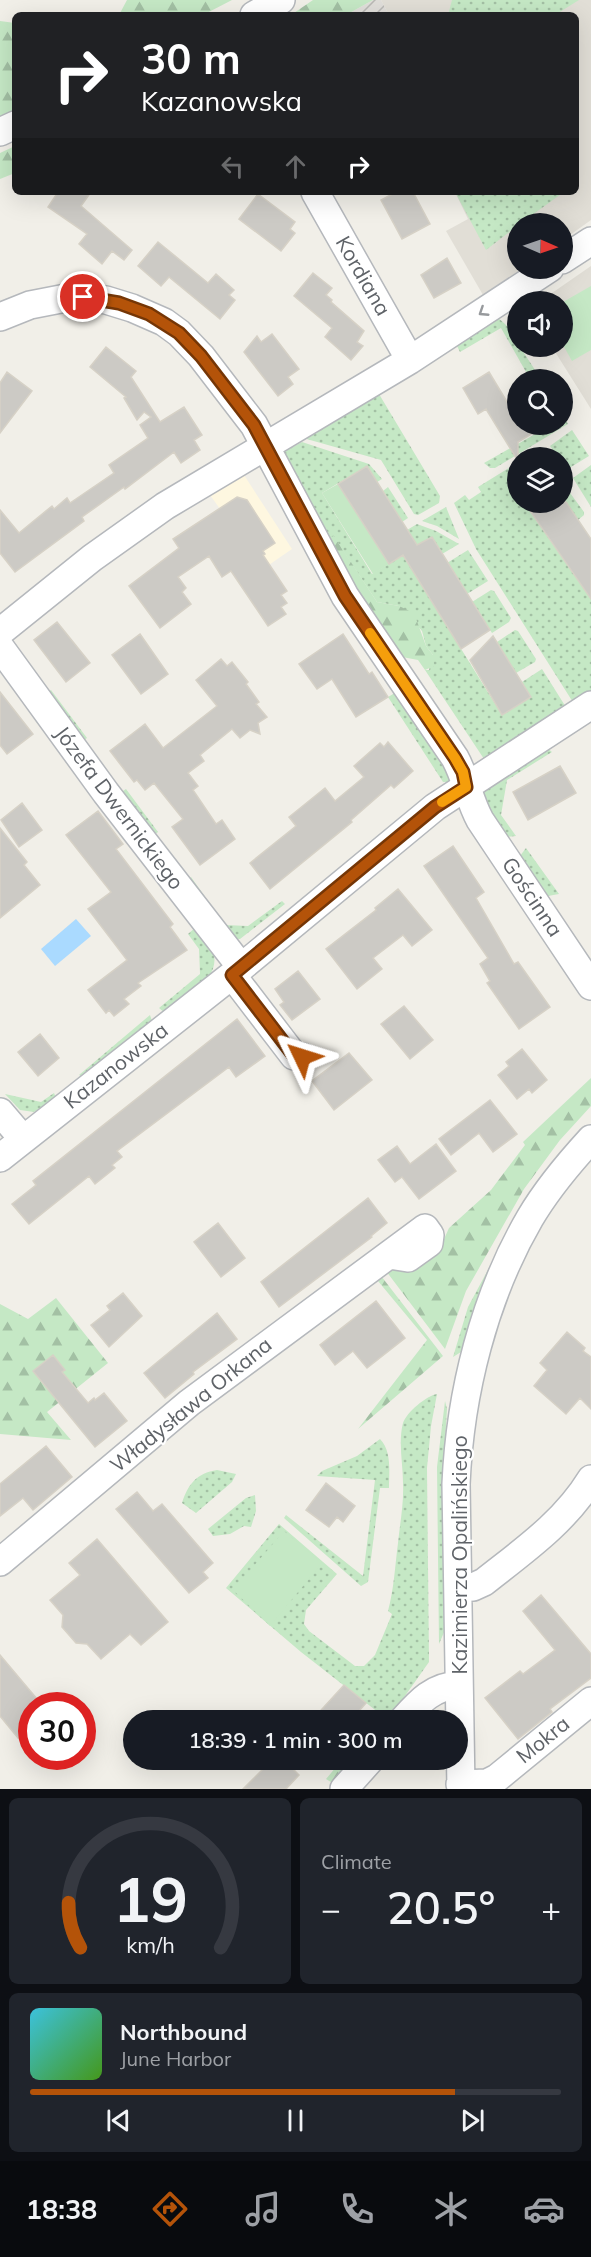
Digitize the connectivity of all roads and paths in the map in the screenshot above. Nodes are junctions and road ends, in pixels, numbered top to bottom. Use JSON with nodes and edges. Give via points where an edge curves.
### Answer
{"nodes":[{"id":1,"x":281,"y":0,"type":"edge"},
{"id":2,"x":259,"y":12,"type":"edge"},
{"id":3,"x":317,"y":195,"type":"edge"},
{"id":4,"x":591,"y":242,"type":"edge"},
{"id":5,"x":573,"y":253,"type":"edge"},
{"id":6,"x":533,"y":279,"type":"edge"},
{"id":7,"x":0,"y":317,"type":"edge"},
{"id":8,"x":410,"y":360,"type":"junction"},
{"id":9,"x":264,"y":446,"type":"junction"},
{"id":10,"x":0,"y":633,"type":"edge"},
{"id":11,"x":0,"y":647,"type":"edge"},
{"id":12,"x":591,"y":705,"type":"edge"},
{"id":13,"x":470,"y":797,"type":"junction"},
{"id":14,"x":236,"y":971,"type":"junction"},
{"id":15,"x":591,"y":986,"type":"edge"},
{"id":16,"x":302,"y":1057,"type":"dead end"},
{"id":17,"x":0,"y":1112,"type":"edge"},
{"id":18,"x":23,"y":1139,"type":"junction"},
{"id":19,"x":591,"y":1139,"type":"edge"},
{"id":20,"x":0,"y":1158,"type":"edge"},
{"id":21,"x":389,"y":1255,"type":"dead end"},
{"id":22,"x":591,"y":1479,"type":"edge"},
{"id":23,"x":0,"y":1562,"type":"edge"},
{"id":24,"x":458,"y":1588,"type":"junction"},
{"id":25,"x":459,"y":1685,"type":"junction"},
{"id":26,"x":591,"y":1701,"type":"edge"},
{"id":27,"x":412,"y":1710,"type":"edge"},
{"id":28,"x":361,"y":1770,"type":"edge"},
{"id":29,"x":460,"y":1787,"type":"edge"},
{"id":30,"x":344,"y":1789,"type":"edge"}],
"edges":[{"from":1,"to":2,"type":"street"},
{"from":3,"to":8,"type":"street","name":"Kordiana"},
{"from":4,"to":5,"type":"street"},
{"from":6,"to":8,"type":"street","one_way":true},
{"from":7,"to":9,"type":"street","via":[[30,305],[83,297],[149,314],[179,333],[201,356],[254,425]]},
{"from":8,"to":9,"type":"street"},
{"from":9,"to":10,"type":"street","via":[[131,528]]},
{"from":9,"to":13,"type":"street","name":"Gościnna","via":[[345,596],[455,758]]},
{"from":11,"to":14,"type":"street","name":"Józefa Dwernickiego"},
{"from":12,"to":13,"type":"street","name":"Kazanowska"},
{"from":13,"to":14,"type":"street","name":"Kazanowska","via":[[435,807]]},
{"from":13,"to":15,"type":"street","name":"Gościnna"},
{"from":14,"to":16,"type":"street","via":[[294,1056]]},
{"from":14,"to":18,"type":"street","name":"Kazanowska"},
{"from":17,"to":18,"type":"street"},
{"from":18,"to":20,"type":"street","name":"Kazanowska"},
{"from":19,"to":24,"type":"street","name":"Kazimierza Opalińskiego","via":[[542,1199],[521,1234],[482,1332],[468,1384],[458,1449]]},
{"from":21,"to":23,"type":"street","name":"Władysława Orkana","via":[[189,1403]]},
{"from":22,"to":24,"type":"street","via":[[580,1498],[552,1528],[484,1582]]},
{"from":24,"to":25,"type":"street","name":"Kazimierza Opalińskiego"},
{"from":25,"to":27,"type":"street","via":[[436,1690]]},
{"from":25,"to":29,"type":"street","name":"Kazimierza Opalińskiego"},
{"from":26,"to":29,"type":"street","name":"Mokra","via":[[497,1778]]},
{"from":28,"to":30,"type":"street"}]}
